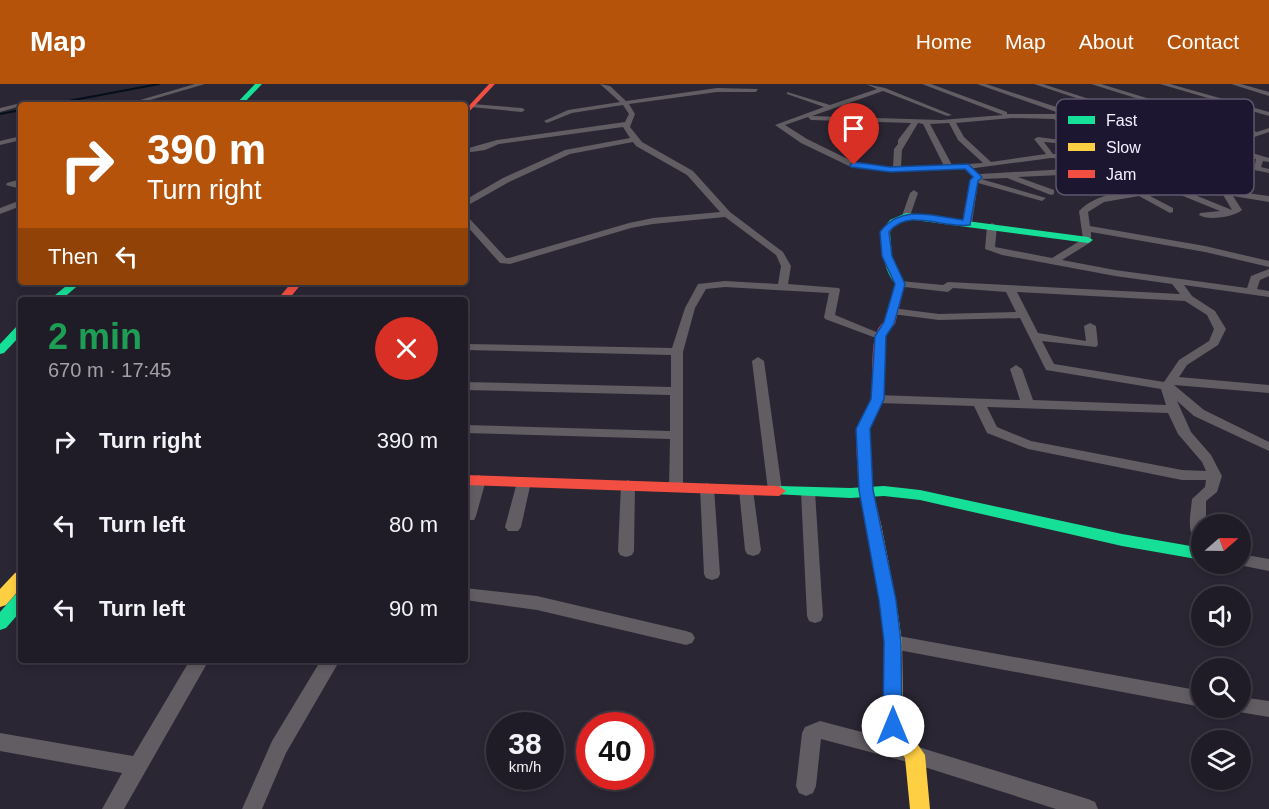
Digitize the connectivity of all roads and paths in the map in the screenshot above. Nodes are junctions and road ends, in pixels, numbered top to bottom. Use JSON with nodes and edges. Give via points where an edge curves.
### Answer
{"nodes":[{"id":1,"x":202,"y":84,"type":"edge"},
{"id":2,"x":259,"y":84,"type":"edge"},
{"id":3,"x":483,"y":84,"type":"edge"},
{"id":4,"x":492,"y":84,"type":"edge"},
{"id":5,"x":603,"y":84,"type":"edge"},
{"id":6,"x":869,"y":84,"type":"edge"},
{"id":7,"x":925,"y":84,"type":"edge"},
{"id":8,"x":980,"y":84,"type":"edge"},
{"id":9,"x":1037,"y":84,"type":"edge"},
{"id":10,"x":1094,"y":84,"type":"edge"},
{"id":11,"x":1163,"y":84,"type":"edge"},
{"id":12,"x":1234,"y":84,"type":"edge"},
{"id":13,"x":744,"y":87,"type":"edge"},
{"id":14,"x":756,"y":87,"type":"edge"},
{"id":15,"x":882,"y":89,"type":"junction"},
{"id":16,"x":1267,"y":92,"type":"edge"},
{"id":17,"x":789,"y":93,"type":"dead end"},
{"id":18,"x":759,"y":99,"type":"dead end"},
{"id":19,"x":1082,"y":99,"type":"edge"},
{"id":20,"x":1143,"y":99,"type":"edge"},
{"id":21,"x":1216,"y":99,"type":"edge"},
{"id":22,"x":137,"y":102,"type":"edge"},
{"id":23,"x":241,"y":102,"type":"edge"},
{"id":24,"x":626,"y":104,"type":"junction"},
{"id":25,"x":18,"y":106,"type":"edge"},
{"id":26,"x":468,"y":106,"type":"edge"},
{"id":27,"x":468,"y":107,"type":"edge"},
{"id":28,"x":468,"y":108,"type":"edge"},
{"id":29,"x":832,"y":108,"type":"junction"},
{"id":30,"x":1056,"y":109,"type":"edge"},
{"id":31,"x":0,"y":110,"type":"edge"},
{"id":32,"x":522,"y":110,"type":"dead end"},
{"id":33,"x":1254,"y":110,"type":"edge"},
{"id":34,"x":1269,"y":114,"type":"edge"},
{"id":35,"x":1012,"y":116,"type":"junction"},
{"id":36,"x":1028,"y":116,"type":"junction"},
{"id":37,"x":800,"y":117,"type":"junction"},
{"id":38,"x":1056,"y":117,"type":"edge"},
{"id":39,"x":950,"y":119,"type":"junction"},
{"id":40,"x":547,"y":121,"type":"dead end"},
{"id":41,"x":916,"y":122,"type":"junction"},
{"id":42,"x":926,"y":122,"type":"junction"},
{"id":43,"x":626,"y":124,"type":"junction"},
{"id":44,"x":1034,"y":124,"type":"dead end"},
{"id":45,"x":1269,"y":130,"type":"edge"},
{"id":46,"x":1254,"y":133,"type":"edge"},
{"id":47,"x":1257,"y":134,"type":"junction"},
{"id":48,"x":1254,"y":135,"type":"edge"},
{"id":49,"x":1269,"y":137,"type":"edge"},
{"id":50,"x":18,"y":139,"type":"edge"},
{"id":51,"x":635,"y":139,"type":"junction"},
{"id":52,"x":1056,"y":141,"type":"edge"},
{"id":53,"x":0,"y":143,"type":"edge"},
{"id":54,"x":468,"y":150,"type":"edge"},
{"id":55,"x":1051,"y":156,"type":"junction"},
{"id":56,"x":1056,"y":156,"type":"edge"},
{"id":57,"x":1254,"y":156,"type":"edge"},
{"id":58,"x":1260,"y":158,"type":"junction"},
{"id":59,"x":1269,"y":160,"type":"edge"},
{"id":60,"x":988,"y":164,"type":"junction"},
{"id":61,"x":968,"y":167,"type":"junction"},
{"id":62,"x":949,"y":168,"type":"junction"},
{"id":63,"x":897,"y":170,"type":"junction"},
{"id":64,"x":1269,"y":171,"type":"edge"},
{"id":65,"x":1056,"y":174,"type":"edge"},
{"id":66,"x":1006,"y":175,"type":"junction"},
{"id":67,"x":976,"y":179,"type":"junction"},
{"id":68,"x":18,"y":182,"type":"edge"},
{"id":69,"x":18,"y":186,"type":"edge"},
{"id":70,"x":1052,"y":192,"type":"dead end"},
{"id":71,"x":914,"y":193,"type":"dead end"},
{"id":72,"x":1140,"y":195,"type":"joint"},
{"id":73,"x":1188,"y":195,"type":"edge"},
{"id":74,"x":1227,"y":195,"type":"edge"},
{"id":75,"x":1240,"y":195,"type":"edge"},
{"id":76,"x":1042,"y":198,"type":"dead end"},
{"id":77,"x":1269,"y":199,"type":"edge"},
{"id":78,"x":468,"y":202,"type":"edge"},
{"id":79,"x":18,"y":204,"type":"edge"},
{"id":80,"x":1170,"y":210,"type":"dead end"},
{"id":81,"x":0,"y":211,"type":"edge"},
{"id":82,"x":1233,"y":213,"type":"junction"},
{"id":83,"x":727,"y":214,"type":"junction"},
{"id":84,"x":1203,"y":215,"type":"dead end"},
{"id":85,"x":906,"y":216,"type":"junction"},
{"id":86,"x":468,"y":222,"type":"edge"},
{"id":87,"x":967,"y":223,"type":"junction"},
{"id":88,"x":992,"y":226,"type":"junction"},
{"id":89,"x":1087,"y":234,"type":"junction"},
{"id":90,"x":1054,"y":261,"type":"junction"},
{"id":91,"x":1269,"y":264,"type":"edge"},
{"id":92,"x":1269,"y":272,"type":"edge"},
{"id":93,"x":1176,"y":282,"type":"junction"},
{"id":94,"x":900,"y":284,"type":"junction"},
{"id":95,"x":73,"y":285,"type":"edge"},
{"id":96,"x":295,"y":285,"type":"edge"},
{"id":97,"x":309,"y":285,"type":"edge"},
{"id":98,"x":783,"y":287,"type":"junction"},
{"id":99,"x":1010,"y":289,"type":"junction"},
{"id":100,"x":1251,"y":291,"type":"junction"},
{"id":101,"x":1269,"y":294,"type":"edge"},
{"id":102,"x":58,"y":297,"type":"edge"},
{"id":103,"x":285,"y":297,"type":"edge"},
{"id":104,"x":299,"y":297,"type":"edge"},
{"id":105,"x":1188,"y":298,"type":"junction"},
{"id":106,"x":892,"y":311,"type":"junction"},
{"id":107,"x":1024,"y":315,"type":"junction"},
{"id":108,"x":1090,"y":326,"type":"dead end"},
{"id":109,"x":18,"y":331,"type":"edge"},
{"id":110,"x":880,"y":336,"type":"junction"},
{"id":111,"x":1034,"y":336,"type":"junction"},
{"id":112,"x":468,"y":347,"type":"edge"},
{"id":113,"x":0,"y":351,"type":"edge"},
{"id":114,"x":677,"y":352,"type":"junction"},
{"id":115,"x":758,"y":361,"type":"dead end"},
{"id":116,"x":1017,"y":369,"type":"dead end"},
{"id":117,"x":1169,"y":383,"type":"junction"},
{"id":118,"x":468,"y":386,"type":"edge"},
{"id":119,"x":1269,"y":389,"type":"edge"},
{"id":120,"x":675,"y":391,"type":"junction"},
{"id":121,"x":877,"y":399,"type":"junction"},
{"id":122,"x":978,"y":402,"type":"junction"},
{"id":123,"x":1028,"y":404,"type":"junction"},
{"id":124,"x":1172,"y":409,"type":"junction"},
{"id":125,"x":468,"y":429,"type":"edge"},
{"id":126,"x":677,"y":435,"type":"junction"},
{"id":127,"x":1269,"y":447,"type":"edge"},
{"id":128,"x":1215,"y":476,"type":"junction"},
{"id":129,"x":472,"y":480,"type":"edge"},
{"id":130,"x":524,"y":482,"type":"junction"},
{"id":131,"x":628,"y":485,"type":"junction"},
{"id":132,"x":676,"y":487,"type":"junction"},
{"id":133,"x":707,"y":488,"type":"junction"},
{"id":134,"x":747,"y":489,"type":"junction"},
{"id":135,"x":775,"y":490,"type":"junction"},
{"id":136,"x":866,"y":490,"type":"junction"},
{"id":137,"x":808,"y":492,"type":"junction"},
{"id":138,"x":1199,"y":514,"type":"edge"},
{"id":139,"x":469,"y":516,"type":"dead end"},
{"id":140,"x":513,"y":526,"type":"dead end"},
{"id":141,"x":753,"y":550,"type":"dead end"},
{"id":142,"x":626,"y":551,"type":"dead end"},
{"id":143,"x":1191,"y":552,"type":"edge"},
{"id":144,"x":1251,"y":562,"type":"edge"},
{"id":145,"x":1269,"y":564,"type":"edge"},
{"id":146,"x":711,"y":574,"type":"dead end"},
{"id":147,"x":18,"y":580,"type":"edge"},
{"id":148,"x":468,"y":594,"type":"edge"},
{"id":149,"x":0,"y":600,"type":"edge"},
{"id":150,"x":18,"y":604,"type":"edge"},
{"id":151,"x":815,"y":616,"type":"dead end"},
{"id":152,"x":0,"y":623,"type":"edge"},
{"id":153,"x":686,"y":638,"type":"dead end"},
{"id":154,"x":893,"y":642,"type":"junction"},
{"id":155,"x":198,"y":663,"type":"edge"},
{"id":156,"x":329,"y":663,"type":"edge"},
{"id":157,"x":1191,"y":697,"type":"edge"},
{"id":158,"x":1251,"y":707,"type":"edge"},
{"id":159,"x":1269,"y":709,"type":"edge"},
{"id":160,"x":0,"y":742,"type":"edge"},
{"id":161,"x":915,"y":754,"type":"junction"},
{"id":162,"x":138,"y":766,"type":"junction"},
{"id":163,"x":806,"y":786,"type":"dead end"},
{"id":164,"x":112,"y":809,"type":"edge"},
{"id":165,"x":252,"y":809,"type":"edge"},
{"id":166,"x":920,"y":809,"type":"edge"},
{"id":167,"x":1088,"y":809,"type":"edge"}],
"edges":[{"from":1,"to":22,"type":"street"},
{"from":2,"to":23,"type":"street"},
{"from":3,"to":26,"type":"street"},
{"from":4,"to":27,"type":"street"},
{"from":5,"to":24,"type":"street","via":[[618,93]]},
{"from":6,"to":15,"type":"street"},
{"from":7,"to":35,"type":"street"},
{"from":8,"to":30,"type":"street"},
{"from":9,"to":19,"type":"street"},
{"from":10,"to":20,"type":"street"},
{"from":11,"to":21,"type":"street"},
{"from":12,"to":16,"type":"street"},
{"from":13,"to":14,"type":"street"},
{"from":13,"to":24,"type":"street"},
{"from":14,"to":18,"type":"street"},
{"from":15,"to":29,"type":"street"},
{"from":15,"to":39,"type":"street"},
{"from":17,"to":29,"type":"street"},
{"from":24,"to":40,"type":"street","via":[[570,111]]},
{"from":24,"to":43,"type":"street","via":[[632,114]]},
{"from":25,"to":31,"type":"street"},
{"from":28,"to":32,"type":"street"},
{"from":29,"to":37,"type":"street"},
{"from":33,"to":34,"type":"street"},
{"from":35,"to":36,"type":"street"},
{"from":35,"to":39,"type":"street"},
{"from":36,"to":38,"type":"street"},
{"from":36,"to":44,"type":"street"},
{"from":37,"to":41,"type":"street"},
{"from":37,"to":63,"type":"street","via":[[779,124],[854,165]]},
{"from":39,"to":42,"type":"street"},
{"from":39,"to":60,"type":"street","via":[[961,138]]},
{"from":41,"to":42,"type":"street"},
{"from":41,"to":63,"type":"street","via":[[898,148]]},
{"from":42,"to":62,"type":"street"},
{"from":43,"to":51,"type":"street"},
{"from":43,"to":54,"type":"street","via":[[497,142]]},
{"from":45,"to":47,"type":"street"},
{"from":46,"to":47,"type":"street"},
{"from":47,"to":48,"type":"street"},
{"from":47,"to":49,"type":"street"},
{"from":50,"to":53,"type":"street"},
{"from":51,"to":78,"type":"street","via":[[568,153]]},
{"from":51,"to":83,"type":"street","via":[[690,173]]},
{"from":52,"to":55,"type":"street","via":[[1038,140]]},
{"from":55,"to":56,"type":"street"},
{"from":55,"to":60,"type":"street"},
{"from":57,"to":58,"type":"street"},
{"from":58,"to":59,"type":"street"},
{"from":58,"to":64,"type":"street","via":[[1257,168]]},
{"from":60,"to":61,"type":"street"},
{"from":61,"to":62,"type":"street"},
{"from":61,"to":67,"type":"street"},
{"from":62,"to":63,"type":"street"},
{"from":65,"to":66,"type":"street"},
{"from":66,"to":67,"type":"street"},
{"from":66,"to":70,"type":"street"},
{"from":67,"to":76,"type":"street"},
{"from":67,"to":87,"type":"street"},
{"from":68,"to":69,"type":"street","via":[[10,185]]},
{"from":71,"to":85,"type":"street"},
{"from":72,"to":80,"type":"street"},
{"from":72,"to":89,"type":"street","via":[[1090,203],[1083,212]]},
{"from":73,"to":82,"type":"street"},
{"from":74,"to":82,"type":"street","via":[[1238,210]]},
{"from":75,"to":77,"type":"street"},
{"from":79,"to":81,"type":"street"},
{"from":82,"to":84,"type":"street"},
{"from":83,"to":86,"type":"street","via":[[629,226],[510,261],[503,261]]},
{"from":83,"to":98,"type":"street","via":[[780,254],[786,266]]},
{"from":85,"to":87,"type":"street"},
{"from":85,"to":94,"type":"street","via":[[892,222],[885,232],[887,256]]},
{"from":87,"to":88,"type":"street"},
{"from":88,"to":89,"type":"street"},
{"from":88,"to":90,"type":"street","via":[[990,249]]},
{"from":89,"to":90,"type":"street"},
{"from":89,"to":91,"type":"street","via":[[1205,249]]},
{"from":90,"to":93,"type":"street"},
{"from":92,"to":100,"type":"street","via":[[1255,278]]},
{"from":93,"to":100,"type":"street"},
{"from":93,"to":105,"type":"street"},
{"from":94,"to":99,"type":"street"},
{"from":94,"to":106,"type":"street"},
{"from":95,"to":102,"type":"street"},
{"from":96,"to":103,"type":"street"},
{"from":97,"to":104,"type":"street"},
{"from":98,"to":110,"type":"street","via":[[835,290],[829,317]]},
{"from":98,"to":114,"type":"street","via":[[702,286],[690,308]]},
{"from":99,"to":105,"type":"street"},
{"from":99,"to":107,"type":"street"},
{"from":100,"to":101,"type":"street"},
{"from":105,"to":117,"type":"street","via":[[1210,313],[1220,329],[1214,343],[1184,363]]},
{"from":106,"to":107,"type":"street","via":[[939,317]]},
{"from":106,"to":110,"type":"street"},
{"from":107,"to":111,"type":"street"},
{"from":108,"to":111,"type":"street","via":[[1092,345]]},
{"from":109,"to":113,"type":"street"},
{"from":110,"to":121,"type":"street"},
{"from":111,"to":117,"type":"street","via":[[1050,367]]},
{"from":112,"to":114,"type":"street"},
{"from":114,"to":120,"type":"street"},
{"from":115,"to":135,"type":"street"},
{"from":116,"to":123,"type":"street"},
{"from":117,"to":119,"type":"street"},
{"from":117,"to":124,"type":"street"},
{"from":117,"to":127,"type":"street","via":[[1200,413]]},
{"from":118,"to":120,"type":"street"},
{"from":120,"to":126,"type":"street"},
{"from":121,"to":122,"type":"street"},
{"from":121,"to":136,"type":"street","via":[[863,429]]},
{"from":122,"to":123,"type":"street"},
{"from":122,"to":128,"type":"street","via":[[992,430],[1028,445],[1182,475]]},
{"from":123,"to":124,"type":"street"},
{"from":124,"to":128,"type":"street","via":[[1186,435],[1210,461]]},
{"from":125,"to":126,"type":"street"},
{"from":126,"to":132,"type":"street"},
{"from":128,"to":138,"type":"street","via":[[1212,489],[1199,499]]},
{"from":129,"to":130,"type":"street"},
{"from":129,"to":139,"type":"street"},
{"from":130,"to":131,"type":"street"},
{"from":130,"to":140,"type":"street"},
{"from":131,"to":132,"type":"street"},
{"from":131,"to":142,"type":"street"},
{"from":132,"to":133,"type":"street"},
{"from":133,"to":134,"type":"street"},
{"from":133,"to":146,"type":"street"},
{"from":134,"to":135,"type":"street"},
{"from":134,"to":141,"type":"street"},
{"from":135,"to":137,"type":"street"},
{"from":136,"to":137,"type":"street"},
{"from":136,"to":143,"type":"street","via":[[928,497]]},
{"from":136,"to":154,"type":"street"},
{"from":137,"to":151,"type":"street"},
{"from":144,"to":145,"type":"street"},
{"from":147,"to":149,"type":"street"},
{"from":148,"to":153,"type":"street","via":[[537,603]]},
{"from":150,"to":152,"type":"street"},
{"from":154,"to":157,"type":"street"},
{"from":154,"to":161,"type":"street","via":[[893,726]]},
{"from":155,"to":162,"type":"street"},
{"from":156,"to":165,"type":"street","via":[[279,747]]},
{"from":158,"to":159,"type":"street"},
{"from":160,"to":162,"type":"street"},
{"from":161,"to":163,"type":"street","via":[[815,730]]},
{"from":161,"to":166,"type":"street"},
{"from":161,"to":167,"type":"street"},
{"from":162,"to":164,"type":"street"}]}
